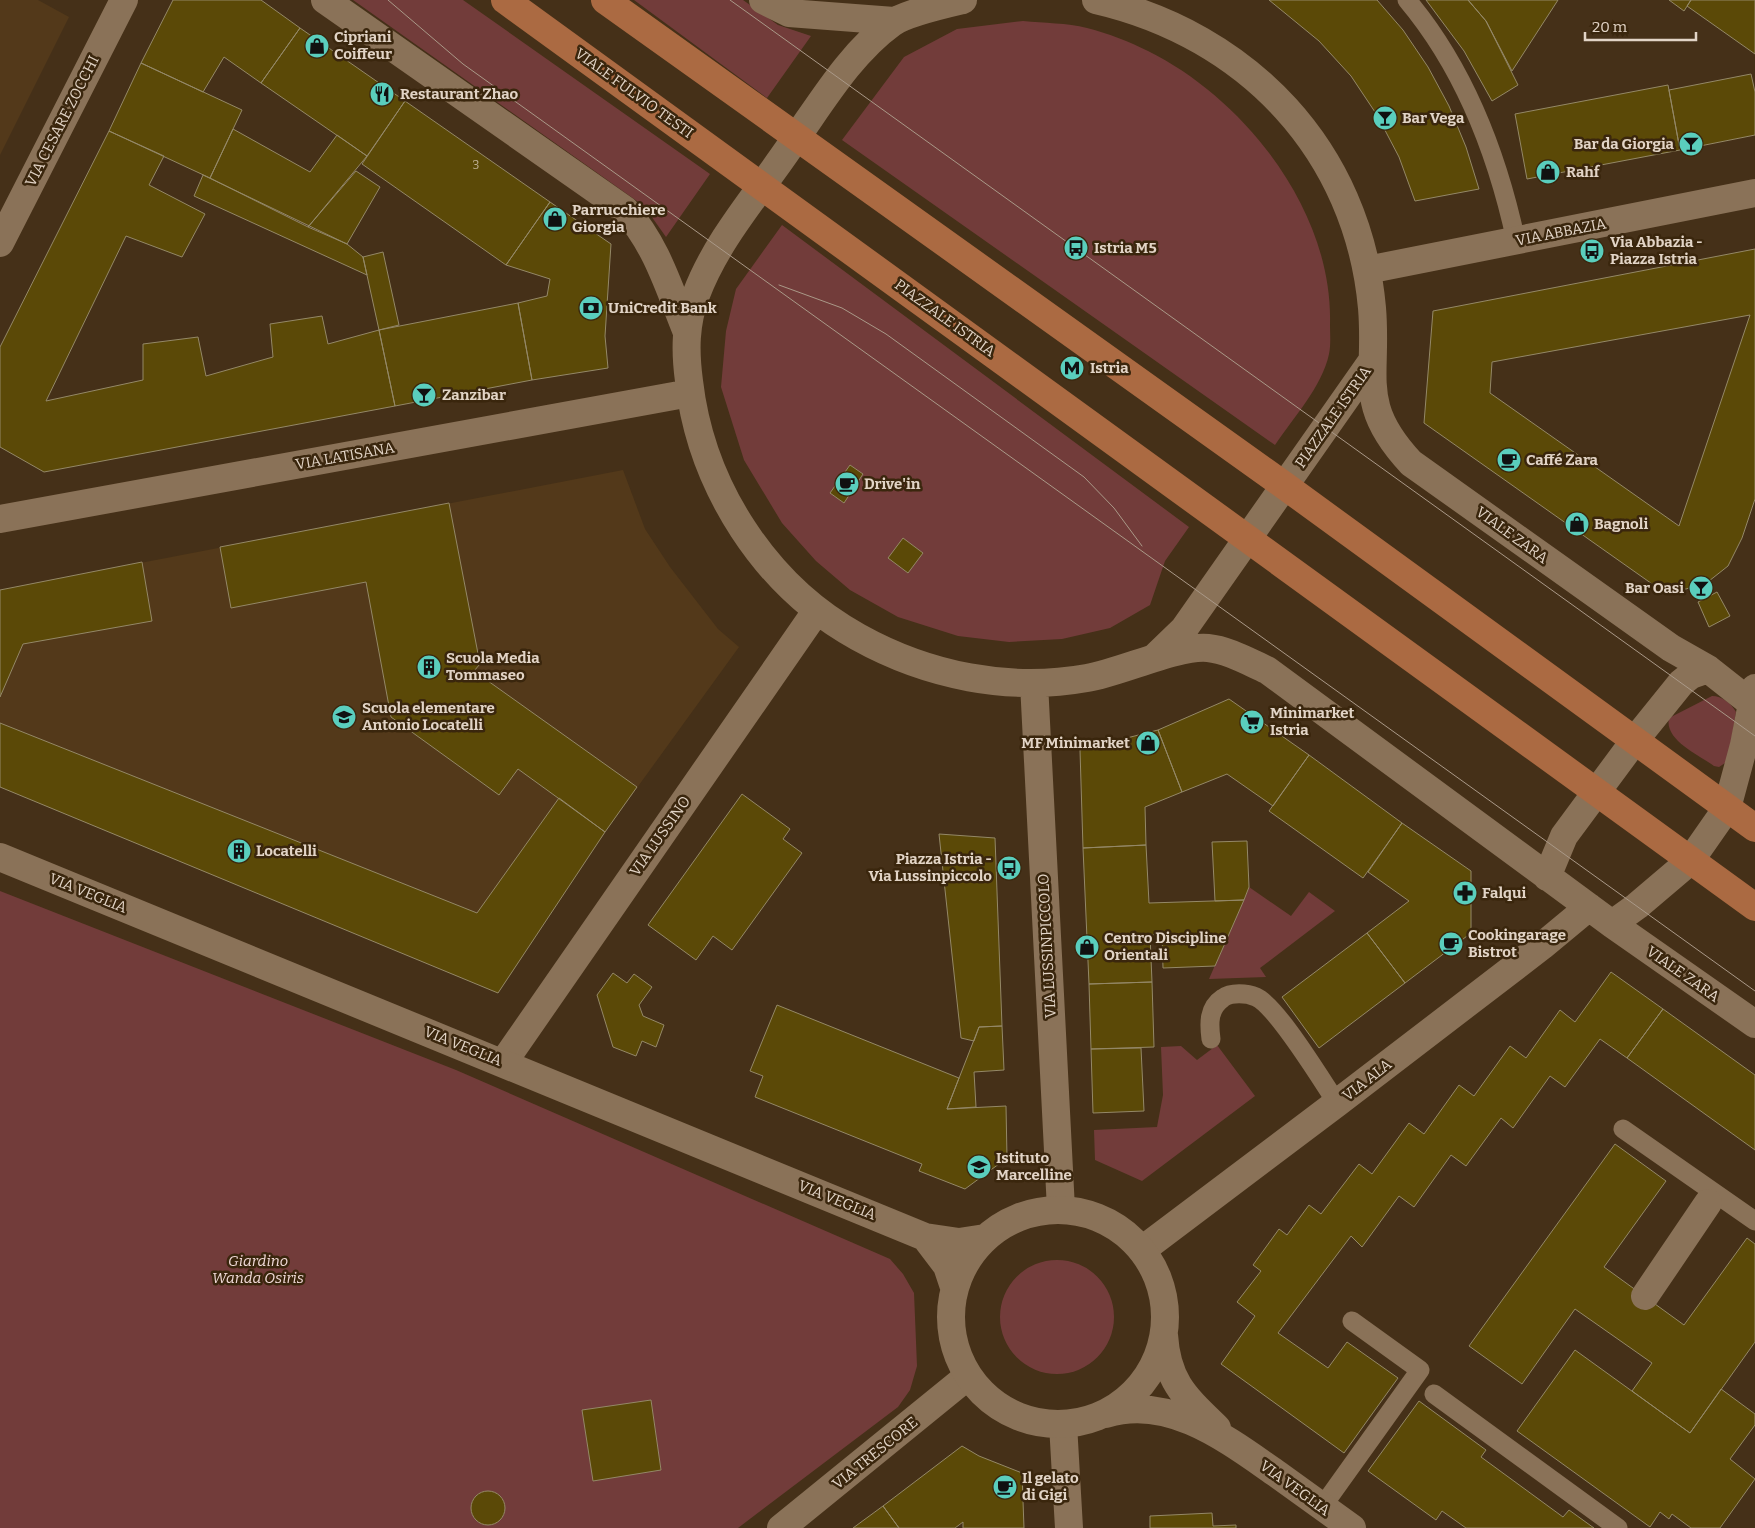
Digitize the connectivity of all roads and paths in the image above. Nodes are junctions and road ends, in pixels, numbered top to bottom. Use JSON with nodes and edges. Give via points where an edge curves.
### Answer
{"nodes":[{"id":1,"x":124,"y":0,"type":"edge"},
{"id":2,"x":325,"y":0,"type":"edge"},
{"id":3,"x":505,"y":0,"type":"edge"},
{"id":4,"x":605,"y":0,"type":"edge"},
{"id":5,"x":763,"y":0,"type":"edge"},
{"id":6,"x":963,"y":0,"type":"edge"},
{"id":7,"x":1096,"y":0,"type":"edge"},
{"id":8,"x":1407,"y":0,"type":"edge"},
{"id":9,"x":925,"y":5,"type":"edge"},
{"id":10,"x":1146,"y":6,"type":"edge"},
{"id":11,"x":894,"y":21,"type":"junction"},
{"id":12,"x":796,"y":138,"type":"junction"},
{"id":13,"x":763,"y":185,"type":"junction"},
{"id":14,"x":1755,"y":193,"type":"edge"},
{"id":15,"x":1516,"y":241,"type":"junction"},
{"id":16,"x":0,"y":243,"type":"edge"},
{"id":17,"x":1367,"y":270,"type":"junction"},
{"id":18,"x":686,"y":330,"type":"junction"},
{"id":19,"x":1372,"y":361,"type":"junction"},
{"id":20,"x":690,"y":393,"type":"junction"},
{"id":21,"x":1285,"y":486,"type":"junction"},
{"id":22,"x":0,"y":519,"type":"edge"},
{"id":23,"x":1247,"y":540,"type":"junction"},
{"id":24,"x":817,"y":610,"type":"junction"},
{"id":25,"x":1152,"y":660,"type":"junction"},
{"id":26,"x":1708,"y":669,"type":"junction"},
{"id":27,"x":1034,"y":683,"type":"junction"},
{"id":28,"x":1754,"y":700,"type":"edge"},
{"id":29,"x":1635,"y":740,"type":"junction"},
{"id":30,"x":1596,"y":793,"type":"junction"},
{"id":31,"x":1727,"y":808,"type":"junction"},
{"id":32,"x":1755,"y":828,"type":"edge"},
{"id":33,"x":0,"y":857,"type":"edge"},
{"id":34,"x":1690,"y":861,"type":"junction"},
{"id":35,"x":1547,"y":877,"type":"junction"},
{"id":36,"x":1589,"y":907,"type":"junction"},
{"id":37,"x":1755,"y":907,"type":"edge"},
{"id":38,"x":1612,"y":924,"type":"junction"},
{"id":39,"x":1755,"y":1024,"type":"edge"},
{"id":40,"x":1211,"y":1039,"type":"dead end"},
{"id":41,"x":504,"y":1063,"type":"junction"},
{"id":42,"x":1337,"y":1103,"type":"junction"},
{"id":43,"x":1623,"y":1129,"type":"dead end"},
{"id":44,"x":1708,"y":1203,"type":"dead end"},
{"id":45,"x":1061,"y":1209,"type":"junction"},
{"id":46,"x":1755,"y":1221,"type":"edge"},
{"id":47,"x":925,"y":1237,"type":"junction"},
{"id":48,"x":985,"y":1238,"type":"junction"},
{"id":49,"x":1142,"y":1250,"type":"junction"},
{"id":50,"x":954,"y":1288,"type":"junction"},
{"id":51,"x":1644,"y":1296,"type":"dead end"},
{"id":52,"x":1164,"y":1314,"type":"junction"},
{"id":53,"x":1352,"y":1321,"type":"dead end"},
{"id":54,"x":968,"y":1376,"type":"junction"},
{"id":55,"x":1434,"y":1394,"type":"dead end"},
{"id":56,"x":1100,"y":1415,"type":"junction"},
{"id":57,"x":1063,"y":1424,"type":"junction"},
{"id":58,"x":1239,"y":1447,"type":"junction"},
{"id":59,"x":1322,"y":1507,"type":"junction"},
{"id":60,"x":782,"y":1528,"type":"edge"},
{"id":61,"x":1069,"y":1528,"type":"edge"},
{"id":62,"x":1352,"y":1528,"type":"edge"},
{"id":63,"x":1618,"y":1528,"type":"edge"}],
"edges":[{"from":1,"to":16,"type":"street","name":"VIA CESARE ZOCCHI"},
{"from":2,"to":18,"type":"street","via":[[625,210],[642,229],[652,248]]},
{"from":3,"to":13,"type":"main road","name":"VIALE FULVIO TESTI"},
{"from":4,"to":12,"type":"main road"},
{"from":5,"to":11,"type":"street","via":[[789,13]]},
{"from":6,"to":9,"type":"street","name":"PIAZZALE ISTRIA"},
{"from":7,"to":10,"type":"street","name":"PIAZZALE ISTRIA"},
{"from":8,"to":15,"type":"lane","via":[[1446,55],[1469,96],[1503,184]]},
{"from":9,"to":11,"type":"street","name":"PIAZZALE ISTRIA"},
{"from":10,"to":17,"type":"street","name":"PIAZZALE ISTRIA","via":[[1225,54],[1255,78],[1295,119],[1316,147],[1346,202]]},
{"from":11,"to":12,"type":"street","name":"PIAZZALE ISTRIA","via":[[854,59]]},
{"from":12,"to":13,"type":"street","name":"PIAZZALE ISTRIA"},
{"from":12,"to":21,"type":"main road"},
{"from":13,"to":18,"type":"street","name":"PIAZZALE ISTRIA","via":[[709,265],[695,296]]},
{"from":13,"to":23,"type":"main road","name":"PIAZZALE ISTRIA"},
{"from":14,"to":15,"type":"street","name":"VIA ABBAZIA"},
{"from":15,"to":17,"type":"street","name":"VIA ABBAZIA"},
{"from":17,"to":19,"type":"street","name":"PIAZZALE ISTRIA","via":[[1372,308]]},
{"from":18,"to":20,"type":"street","name":"PIAZZALE ISTRIA"},
{"from":19,"to":21,"type":"street","name":"PIAZZALE ISTRIA"},
{"from":19,"to":26,"type":"street","name":"VIALE ZARA","via":[[1371,385],[1378,414],[1393,443],[1412,463],[1671,648]]},
{"from":20,"to":22,"type":"street","name":"VIA LATISANA"},
{"from":20,"to":24,"type":"street","name":"PIAZZALE ISTRIA","via":[[695,421],[714,476],[741,526],[770,565]]},
{"from":21,"to":23,"type":"street","name":"PIAZZALE ISTRIA"},
{"from":21,"to":29,"type":"main road"},
{"from":23,"to":25,"type":"street","name":"PIAZZALE ISTRIA","via":[[1184,629]]},
{"from":23,"to":30,"type":"main road"},
{"from":24,"to":27,"type":"street","name":"PIAZZALE ISTRIA","via":[[863,640],[921,666],[970,678]]},
{"from":24,"to":41,"type":"street","name":"VIA LUSSINO"},
{"from":25,"to":27,"type":"street","name":"PIAZZALE ISTRIA","via":[[1089,678]]},
{"from":25,"to":35,"type":"street","name":"VIALE ZARA","via":[[1185,650],[1209,648],[1242,658],[1266,670]]},
{"from":26,"to":28,"type":"street","name":"VIALE ZARA"},
{"from":26,"to":29,"type":"street","via":[[1681,683]]},
{"from":27,"to":45,"type":"street","name":"VIA LUSSINPICCOLO"},
{"from":28,"to":31,"type":"street","name":"VIALE ZARA"},
{"from":29,"to":30,"type":"street"},
{"from":29,"to":31,"type":"main road"},
{"from":30,"to":34,"type":"main road"},
{"from":30,"to":35,"type":"street","via":[[1564,836]]},
{"from":31,"to":32,"type":"main road"},
{"from":31,"to":34,"type":"street","name":"VIALE ZARA"},
{"from":33,"to":41,"type":"street","name":"VIA VEGLIA"},
{"from":34,"to":37,"type":"main road"},
{"from":34,"to":38,"type":"street","name":"VIALE ZARA"},
{"from":35,"to":36,"type":"street","name":"VIALE ZARA"},
{"from":36,"to":38,"type":"street","name":"VIALE ZARA"},
{"from":36,"to":42,"type":"street","name":"VIA ALA"},
{"from":38,"to":39,"type":"street","name":"VIALE ZARA"},
{"from":40,"to":42,"type":"lane","via":[[1209,1024],[1213,1009],[1223,997],[1240,993],[1257,997],[1274,1012]]},
{"from":41,"to":47,"type":"street","name":"VIA VEGLIA"},
{"from":42,"to":49,"type":"street","name":"VIA ALA"},
{"from":43,"to":46,"type":"lane"},
{"from":44,"to":51,"type":"street"},
{"from":45,"to":48,"type":"street","via":[[1033,1212],[1007,1222]]},
{"from":45,"to":49,"type":"street","via":[[1105,1220],[1126,1233]]},
{"from":47,"to":48,"type":"street","name":"VIA VEGLIA","via":[[959,1242]]},
{"from":47,"to":50,"type":"street","via":[[947,1266]]},
{"from":48,"to":50,"type":"street","via":[[968,1258]]},
{"from":49,"to":52,"type":"street","via":[[1158,1280]]},
{"from":50,"to":54,"type":"street","name":"VIA VEGLIA","via":[[950,1318],[955,1348]]},
{"from":52,"to":56,"type":"street","via":[[1160,1348],[1145,1378],[1133,1394]]},
{"from":52,"to":58,"type":"street","name":"VIA VEGLIA","via":[[1165,1353],[1176,1383]]},
{"from":53,"to":59,"type":"lane","via":[[1420,1370]]},
{"from":54,"to":57,"type":"street","name":"VIA VEGLIA","via":[[986,1397],[1009,1412],[1035,1422]]},
{"from":54,"to":60,"type":"street","name":"VIA TRESCORE"},
{"from":55,"to":63,"type":"lane"},
{"from":56,"to":57,"type":"street","name":"VIA VEGLIA"},
{"from":56,"to":58,"type":"street","name":"VIA VEGLIA","via":[[1129,1409],[1168,1415],[1209,1428]]},
{"from":57,"to":61,"type":"street"},
{"from":58,"to":59,"type":"street","name":"VIA VEGLIA"},
{"from":59,"to":62,"type":"street","name":"VIA VEGLIA"}]}
